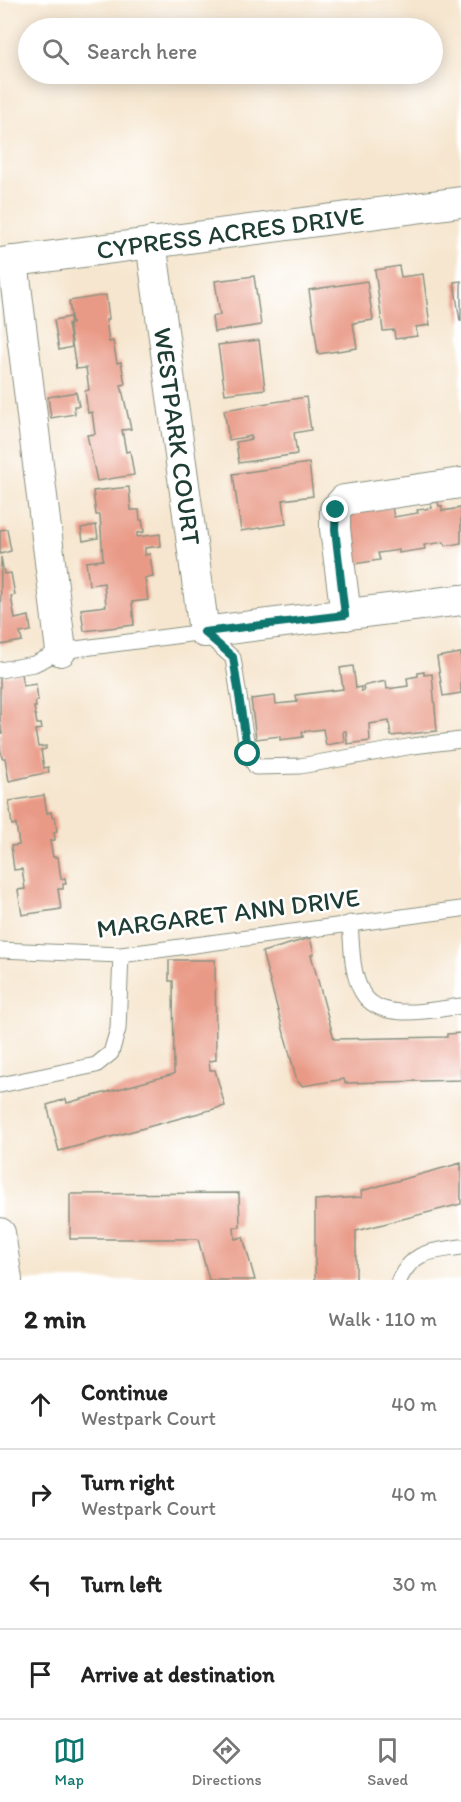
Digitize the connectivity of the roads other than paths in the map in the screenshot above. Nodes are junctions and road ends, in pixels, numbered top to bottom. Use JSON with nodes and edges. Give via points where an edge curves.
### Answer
{"nodes":[{"id":1,"x":461,"y":202,"type":"edge"},
{"id":2,"x":151,"y":242,"type":"junction"},
{"id":3,"x":6,"y":262,"type":"edge"},
{"id":4,"x":461,"y":483,"type":"edge"},
{"id":5,"x":461,"y":600,"type":"edge"},
{"id":6,"x":345,"y":615,"type":"junction"},
{"id":7,"x":204,"y":632,"type":"junction"},
{"id":8,"x":61,"y":651,"type":"junction"},
{"id":9,"x":0,"y":670,"type":"edge"},
{"id":10,"x":461,"y":740,"type":"edge"},
{"id":11,"x":461,"y":909,"type":"edge"},
{"id":12,"x":350,"y":923,"type":"junction"},
{"id":13,"x":0,"y":950,"type":"edge"},
{"id":14,"x":121,"y":955,"type":"junction"},
{"id":15,"x":461,"y":1006,"type":"edge"},
{"id":16,"x":0,"y":1085,"type":"edge"},
{"id":17,"x":0,"y":1233,"type":"edge"},
{"id":18,"x":461,"y":1247,"type":"edge"},
{"id":19,"x":7,"y":1280,"type":"edge"},
{"id":20,"x":399,"y":1280,"type":"edge"}],
"edges":[{"from":1,"to":2,"type":"street","name":"CYPRESS ACRES DRIVE"},
{"from":2,"to":3,"type":"street","name":"CYPRESS ACRES DRIVE"},
{"from":2,"to":7,"type":"street","name":"WESTPARK COURT"},
{"from":3,"to":8,"type":"street"},
{"from":4,"to":6,"type":"street","via":[[344,500],[336,510],[335,529]]},
{"from":5,"to":6,"type":"street"},
{"from":6,"to":7,"type":"street"},
{"from":7,"to":8,"type":"lane"},
{"from":7,"to":10,"type":"lane","via":[[233,657],[248,754],[256,767],[300,766]]},
{"from":8,"to":9,"type":"lane","via":[[34,664]]},
{"from":11,"to":12,"type":"lane","name":"MARGARET ANN DRIVE"},
{"from":12,"to":14,"type":"lane","name":"MARGARET ANN DRIVE"},
{"from":12,"to":15,"type":"lane","via":[[356,975],[371,1004],[386,1011]]},
{"from":13,"to":14,"type":"lane","name":"MARGARET ANN DRIVE"},
{"from":14,"to":16,"type":"lane","via":[[118,1029],[111,1053],[96,1065]]},
{"from":17,"to":19,"type":"street"},
{"from":18,"to":20,"type":"lane","via":[[421,1255],[410,1262]]}]}
